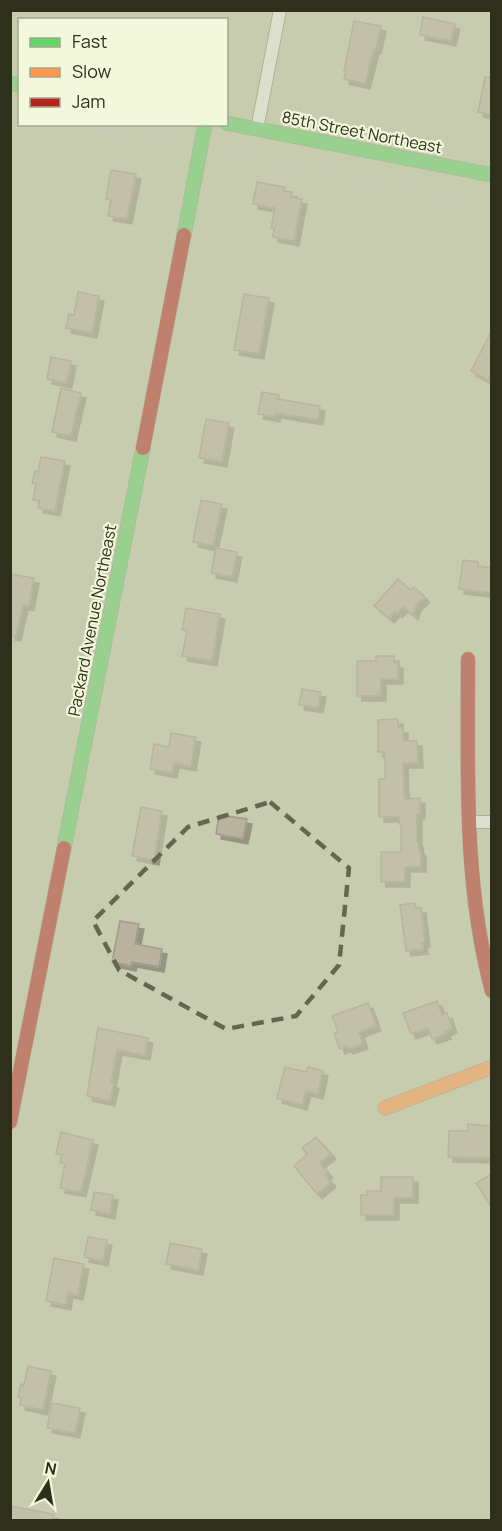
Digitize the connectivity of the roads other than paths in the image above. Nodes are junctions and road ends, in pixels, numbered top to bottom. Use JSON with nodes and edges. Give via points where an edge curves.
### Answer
{"nodes":[{"id":1,"x":280,"y":10,"type":"edge"},
{"id":2,"x":228,"y":123,"type":"edge"},
{"id":3,"x":205,"y":126,"type":"edge"},
{"id":4,"x":257,"y":129,"type":"junction"},
{"id":5,"x":492,"y":175,"type":"edge"},
{"id":6,"x":468,"y":659,"type":"dead end"},
{"id":7,"x":470,"y":822,"type":"junction"},
{"id":8,"x":492,"y":822,"type":"edge"},
{"id":9,"x":492,"y":991,"type":"edge"},
{"id":10,"x":492,"y":1067,"type":"edge"},
{"id":11,"x":385,"y":1108,"type":"dead end"},
{"id":12,"x":10,"y":1122,"type":"edge"}],
"edges":[{"from":1,"to":4,"type":"street"},
{"from":2,"to":4,"type":"street","name":"85th Street Northeast"},
{"from":3,"to":12,"type":"street","name":"Packard Avenue Northeast"},
{"from":4,"to":5,"type":"street","name":"85th Street Northeast"},
{"from":6,"to":7,"type":"street"},
{"from":7,"to":8,"type":"street"},
{"from":7,"to":9,"type":"street","via":[[477,926]]},
{"from":10,"to":11,"type":"street"}]}
